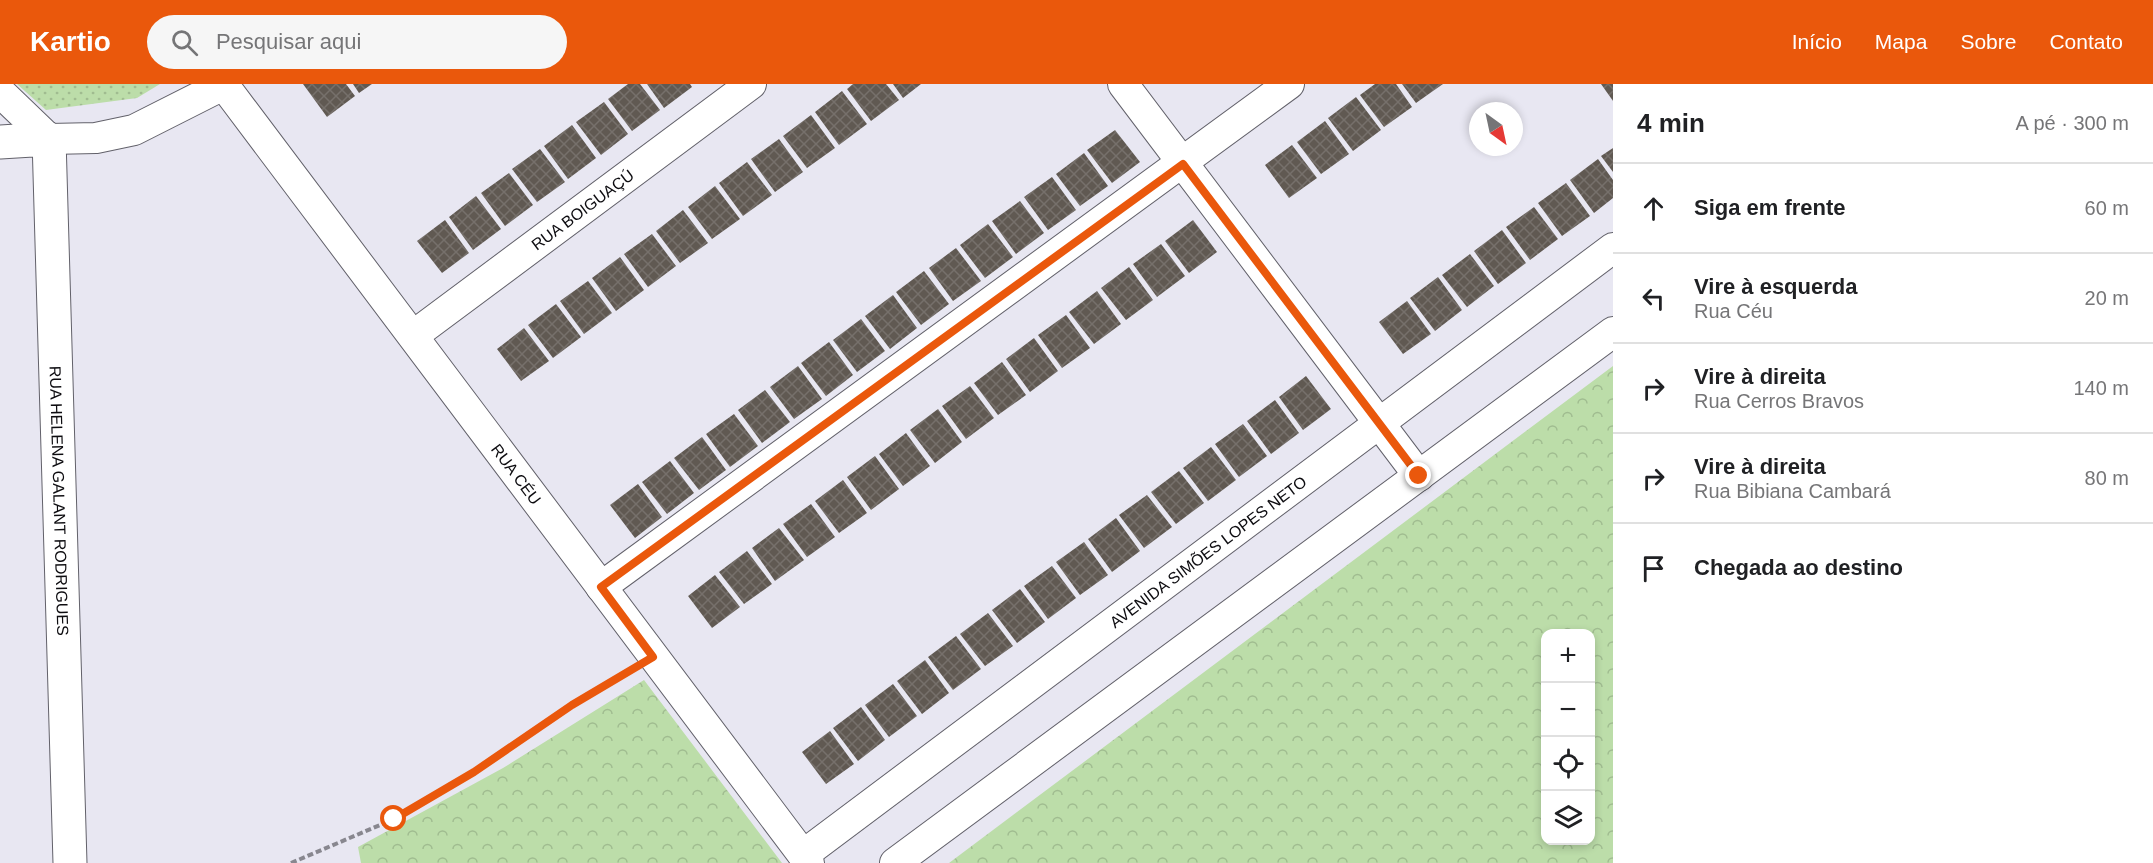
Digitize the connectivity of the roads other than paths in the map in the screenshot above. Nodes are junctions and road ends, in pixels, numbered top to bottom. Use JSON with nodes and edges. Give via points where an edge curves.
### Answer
{"nodes":[{"id":1,"x":224,"y":84,"type":"edge"},
{"id":2,"x":751,"y":84,"type":"edge"},
{"id":3,"x":1123,"y":84,"type":"edge"},
{"id":4,"x":1289,"y":84,"type":"edge"},
{"id":5,"x":0,"y":92,"type":"edge"},
{"id":6,"x":49,"y":139,"type":"junction"},
{"id":7,"x":0,"y":142,"type":"edge"},
{"id":8,"x":1183,"y":164,"type":"junction"},
{"id":9,"x":1613,"y":248,"type":"edge"},
{"id":10,"x":1613,"y":332,"type":"edge"},
{"id":11,"x":414,"y":335,"type":"junction"},
{"id":12,"x":1380,"y":423,"type":"junction"},
{"id":13,"x":1419,"y":476,"type":"junction"},
{"id":14,"x":601,"y":587,"type":"junction"},
{"id":15,"x":806,"y":859,"type":"edge"},
{"id":16,"x":70,"y":863,"type":"edge"},
{"id":17,"x":895,"y":863,"type":"edge"}],
"edges":[{"from":1,"to":6,"type":"street","via":[[134,129],[96,138]]},
{"from":1,"to":11,"type":"street","name":"RUA CÉU"},
{"from":2,"to":11,"type":"street","name":"RUA BOIGUAÇÚ"},
{"from":3,"to":8,"type":"street"},
{"from":4,"to":8,"type":"street"},
{"from":5,"to":6,"type":"street"},
{"from":6,"to":7,"type":"street"},
{"from":6,"to":16,"type":"street","name":"RUA HELENA GALANT RODRIGUES"},
{"from":8,"to":12,"type":"street"},
{"from":8,"to":14,"type":"street"},
{"from":9,"to":12,"type":"street","name":"AVENIDA SIMÕES LOPES NETO"},
{"from":10,"to":13,"type":"street"},
{"from":11,"to":14,"type":"street","name":"RUA CÉU"},
{"from":12,"to":13,"type":"street"},
{"from":12,"to":15,"type":"street","name":"AVENIDA SIMÕES LOPES NETO"},
{"from":13,"to":17,"type":"street"},
{"from":14,"to":15,"type":"street","name":"RUA CÉU"}]}
